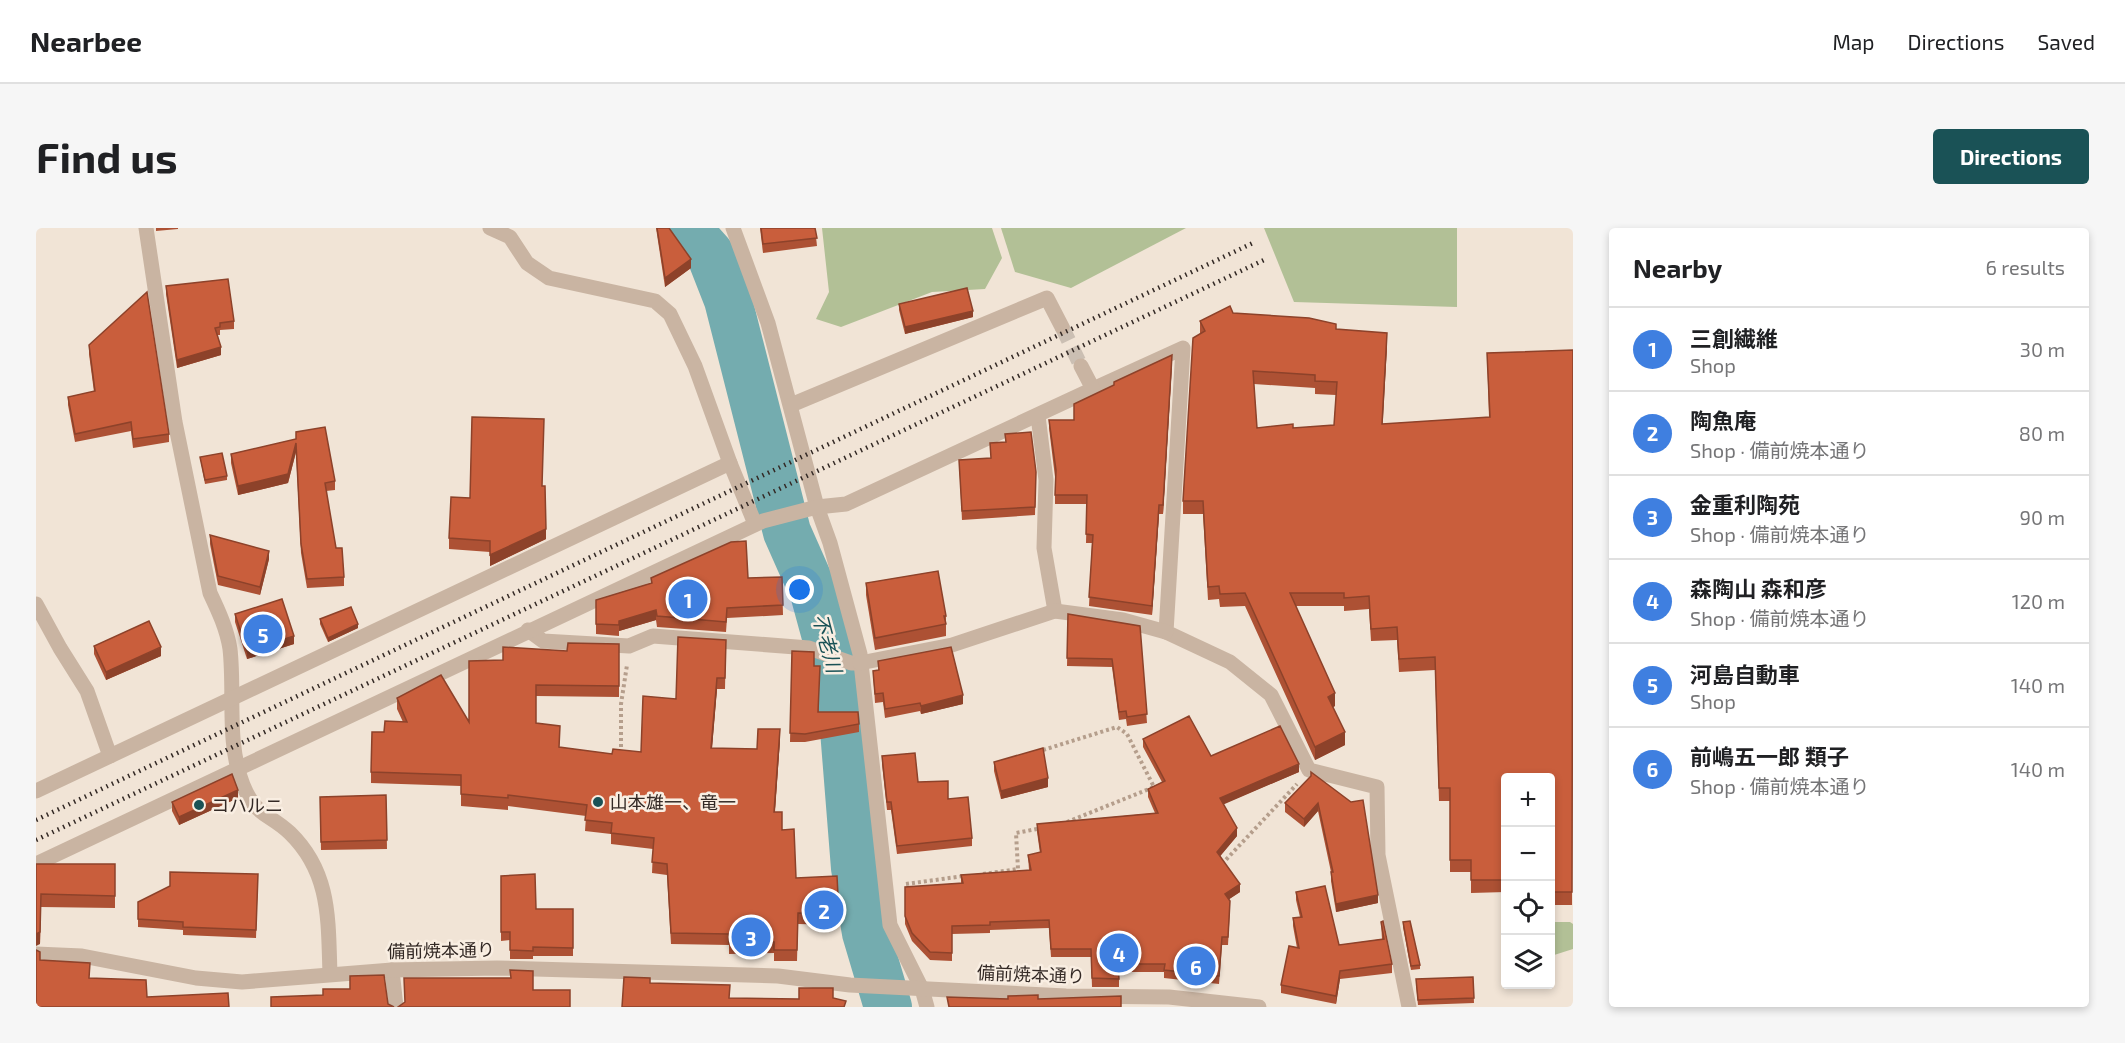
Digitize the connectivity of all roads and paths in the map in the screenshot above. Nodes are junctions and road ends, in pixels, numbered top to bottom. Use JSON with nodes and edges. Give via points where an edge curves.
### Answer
{"nodes":[{"id":1,"x":146,"y":228,"type":"edge"},
{"id":2,"x":490,"y":228,"type":"edge"},
{"id":3,"x":733,"y":228,"type":"edge"},
{"id":4,"x":1062,"y":327,"type":"tunnel mouth"},
{"id":5,"x":1081,"y":366,"type":"tunnel mouth"},
{"id":6,"x":1093,"y":389,"type":"junction"},
{"id":7,"x":791,"y":405,"type":"junction"},
{"id":8,"x":1038,"y":416,"type":"junction"},
{"id":9,"x":730,"y":463,"type":"junction"},
{"id":10,"x":809,"y":509,"type":"junction"},
{"id":11,"x":759,"y":523,"type":"junction"},
{"id":12,"x":36,"y":604,"type":"edge"},
{"id":13,"x":1055,"y":611,"type":"junction"},
{"id":14,"x":528,"y":630,"type":"junction"},
{"id":15,"x":1166,"y":632,"type":"junction"},
{"id":16,"x":629,"y":646,"type":"junction"},
{"id":17,"x":856,"y":663,"type":"junction"},
{"id":18,"x":230,"y":700,"type":"junction"},
{"id":19,"x":621,"y":747,"type":"edge"},
{"id":20,"x":1044,"y":750,"type":"edge"},
{"id":21,"x":110,"y":756,"type":"junction"},
{"id":22,"x":238,"y":769,"type":"junction"},
{"id":23,"x":1309,"y":770,"type":"junction"},
{"id":24,"x":36,"y":791,"type":"edge"},
{"id":25,"x":1062,"y":824,"type":"edge"},
{"id":26,"x":1051,"y":826,"type":"edge"},
{"id":27,"x":36,"y":864,"type":"edge"},
{"id":28,"x":1218,"y":868,"type":"edge"},
{"id":29,"x":884,"y":887,"type":"junction"},
{"id":30,"x":36,"y":954,"type":"edge"},
{"id":31,"x":392,"y":970,"type":"junction"},
{"id":32,"x":330,"y":974,"type":"junction"},
{"id":33,"x":916,"y":989,"type":"junction"},
{"id":34,"x":396,"y":1007,"type":"edge"},
{"id":35,"x":927,"y":1007,"type":"edge"},
{"id":36,"x":1259,"y":1007,"type":"edge"},
{"id":37,"x":1409,"y":1007,"type":"edge"}],
"edges":[{"from":1,"to":18,"type":"street","via":[[180,445],[210,593],[230,648]]},
{"from":2,"to":9,"type":"street","via":[[510,237],[527,263],[549,278],[655,301],[670,314],[695,366]]},
{"from":3,"to":7,"type":"street","via":[[768,323]]},
{"from":4,"to":7,"type":"street","via":[[1047,298]]},
{"from":5,"to":6,"type":"street"},
{"from":6,"to":8,"type":"street"},
{"from":6,"to":15,"type":"street","via":[[1183,348]]},
{"from":7,"to":10,"type":"street"},
{"from":8,"to":10,"type":"street","via":[[846,504]]},
{"from":8,"to":13,"type":"street","via":[[1046,480],[1044,548]]},
{"from":9,"to":11,"type":"street"},
{"from":9,"to":18,"type":"street"},
{"from":10,"to":11,"type":"street"},
{"from":10,"to":17,"type":"street","via":[[833,554]]},
{"from":11,"to":14,"type":"street"},
{"from":12,"to":21,"type":"street","via":[[87,691]]},
{"from":13,"to":15,"type":"street","via":[[1123,620]]},
{"from":13,"to":17,"type":"street","via":[[952,645]]},
{"from":14,"to":16,"type":"street","via":[[543,641]]},
{"from":14,"to":22,"type":"street"},
{"from":15,"to":23,"type":"street","via":[[1230,662],[1271,695]]},
{"from":16,"to":17,"type":"street","via":[[653,636],[808,648]]},
{"from":16,"to":19,"type":"path","via":[[621,704]]},
{"from":17,"to":29,"type":"street"},
{"from":18,"to":21,"type":"street"},
{"from":18,"to":22,"type":"street"},
{"from":20,"to":25,"type":"path","via":[[1117,727],[1127,734],[1154,787]]},
{"from":21,"to":24,"type":"street"},
{"from":22,"to":27,"type":"street"},
{"from":22,"to":32,"type":"street","via":[[252,806],[289,832],[315,864],[324,889]]},
{"from":23,"to":28,"type":"path"},
{"from":23,"to":37,"type":"street","via":[[1377,787],[1378,855]]},
{"from":26,"to":29,"type":"path","via":[[1016,833],[1018,869]]},
{"from":29,"to":33,"type":"street","via":[[890,925]]},
{"from":30,"to":32,"type":"street","name":"備前焼本通り","via":[[112,960],[219,981]]},
{"from":31,"to":32,"type":"street","name":"備前焼本通り"},
{"from":31,"to":33,"type":"street","name":"備前焼本通り","via":[[497,968],[778,976]]},
{"from":31,"to":34,"type":"street"},
{"from":33,"to":35,"type":"street"},
{"from":33,"to":36,"type":"street","name":"備前焼本通り","via":[[1169,997]]}]}
